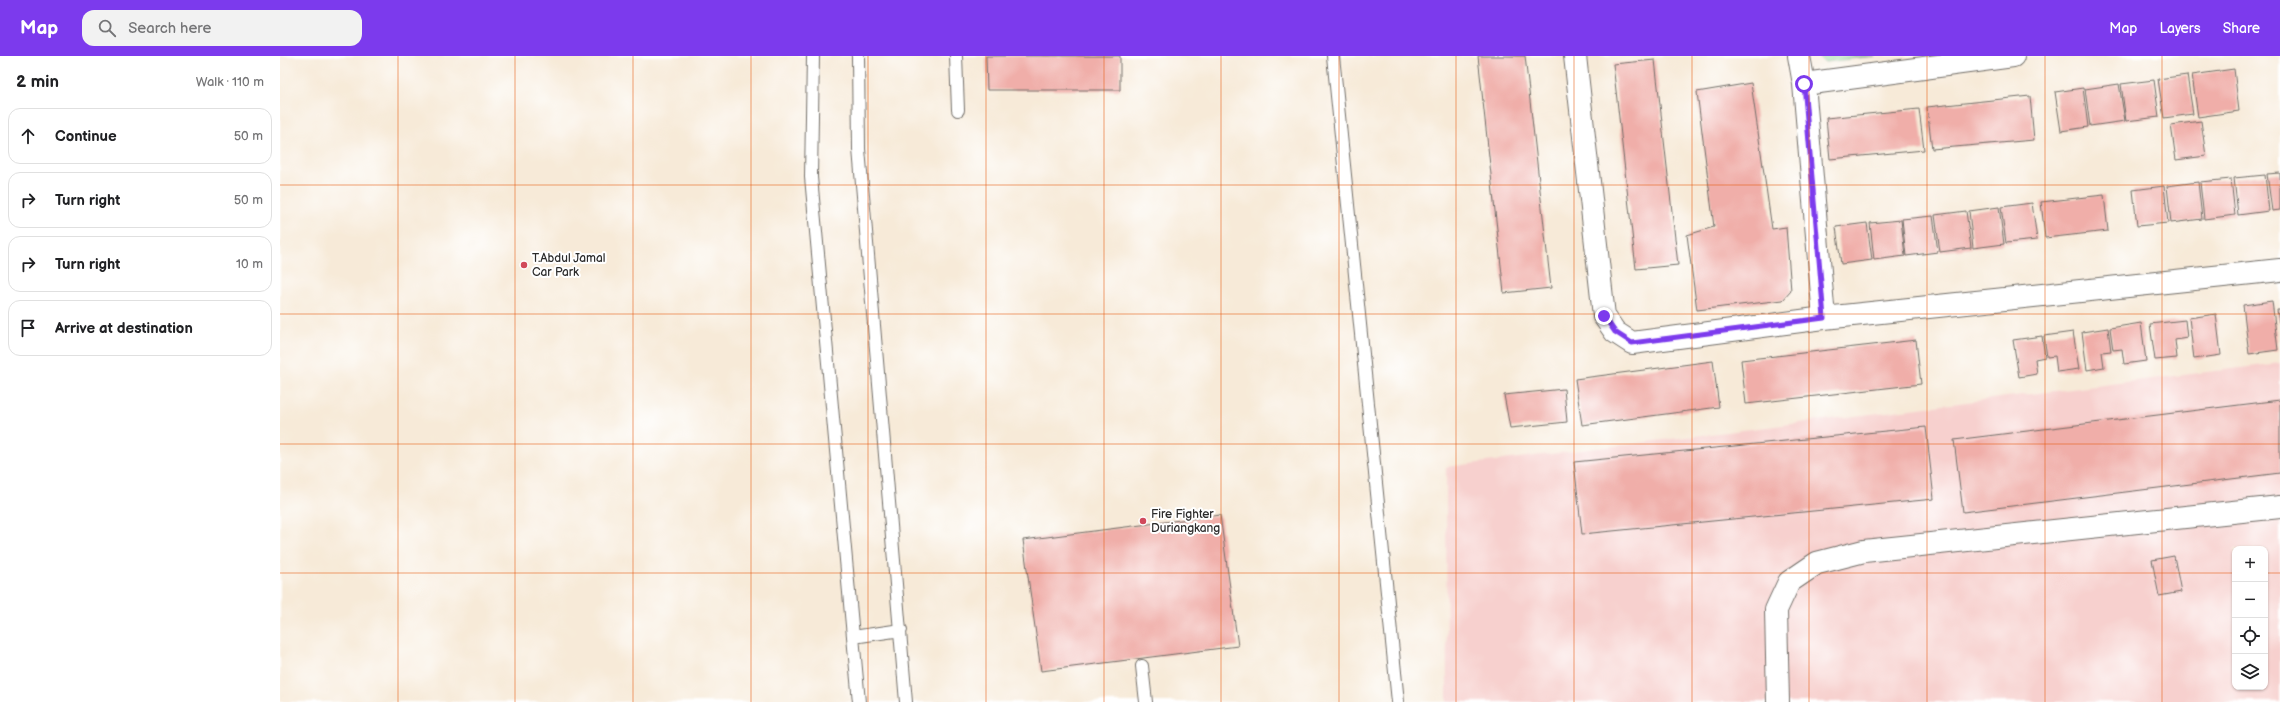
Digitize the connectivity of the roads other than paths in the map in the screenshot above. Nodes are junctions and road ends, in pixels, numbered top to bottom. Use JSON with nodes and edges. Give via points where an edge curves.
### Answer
{"nodes":[{"id":1,"x":812,"y":56,"type":"edge"},
{"id":2,"x":858,"y":56,"type":"edge"},
{"id":3,"x":956,"y":56,"type":"edge"},
{"id":4,"x":1333,"y":56,"type":"edge"},
{"id":5,"x":1575,"y":56,"type":"edge"},
{"id":6,"x":1799,"y":56,"type":"edge"},
{"id":7,"x":2013,"y":56,"type":"edge"},
{"id":8,"x":1804,"y":84,"type":"junction"},
{"id":9,"x":958,"y":110,"type":"dead end"},
{"id":10,"x":2280,"y":270,"type":"edge"},
{"id":11,"x":1824,"y":318,"type":"junction"},
{"id":12,"x":2280,"y":507,"type":"edge"},
{"id":13,"x":901,"y":630,"type":"junction"},
{"id":14,"x":853,"y":637,"type":"junction"},
{"id":15,"x":1142,"y":666,"type":"dead end"},
{"id":16,"x":859,"y":702,"type":"edge"},
{"id":17,"x":906,"y":702,"type":"edge"},
{"id":18,"x":1146,"y":702,"type":"edge"},
{"id":19,"x":1398,"y":702,"type":"edge"},
{"id":20,"x":1778,"y":702,"type":"edge"}],
"edges":[{"from":1,"to":14,"type":"lane","via":[[811,177]]},
{"from":2,"to":13,"type":"lane","via":[[859,149]]},
{"from":3,"to":9,"type":"lane"},
{"from":4,"to":19,"type":"lane"},
{"from":5,"to":11,"type":"street","via":[[1604,316],[1615,332],[1632,343]]},
{"from":6,"to":8,"type":"street"},
{"from":7,"to":8,"type":"street"},
{"from":8,"to":11,"type":"street"},
{"from":10,"to":11,"type":"street"},
{"from":12,"to":20,"type":"street","via":[[1864,551],[1817,563],[1789,582],[1776,610]]},
{"from":13,"to":14,"type":"lane"},
{"from":13,"to":17,"type":"lane"},
{"from":14,"to":16,"type":"lane"},
{"from":15,"to":18,"type":"lane"}]}
